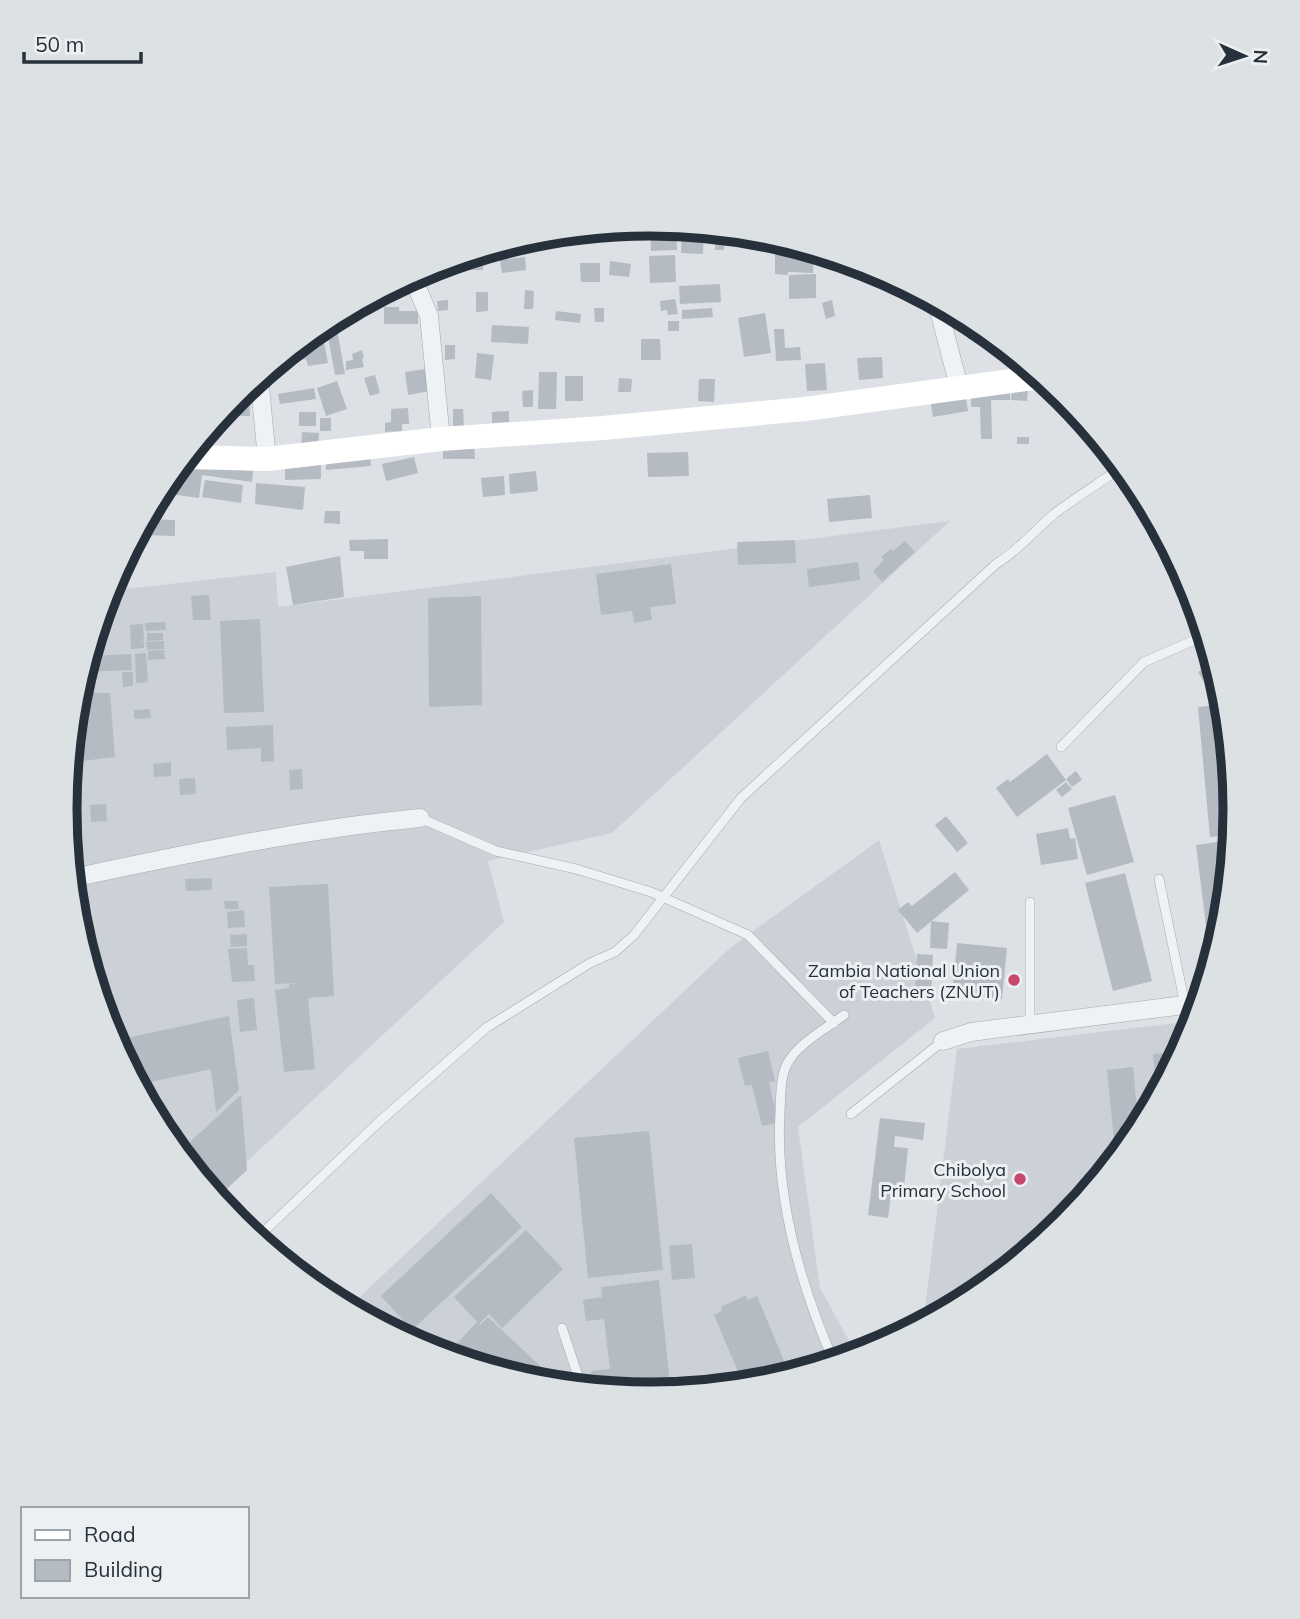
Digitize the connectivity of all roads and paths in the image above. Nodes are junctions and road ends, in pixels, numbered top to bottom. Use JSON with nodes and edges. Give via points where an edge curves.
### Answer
{"nodes":[{"id":1,"x":417,"y":287,"type":"edge"},
{"id":2,"x":940,"y":315,"type":"edge"},
{"id":3,"x":1028,"y":379,"type":"edge"},
{"id":4,"x":959,"y":387,"type":"junction"},
{"id":5,"x":260,"y":390,"type":"edge"},
{"id":6,"x":441,"y":439,"type":"junction"},
{"id":7,"x":198,"y":457,"type":"edge"},
{"id":8,"x":267,"y":459,"type":"junction"},
{"id":9,"x":1113,"y":473,"type":"edge"},
{"id":10,"x":1197,"y":639,"type":"edge"},
{"id":11,"x":1061,"y":747,"type":"dead end"},
{"id":12,"x":420,"y":818,"type":"joint"},
{"id":13,"x":81,"y":876,"type":"edge"},
{"id":14,"x":1159,"y":879,"type":"dead end"},
{"id":15,"x":663,"y":897,"type":"junction"},
{"id":16,"x":1030,"y":902,"type":"dead end"},
{"id":17,"x":1191,"y":999,"type":"edge"},
{"id":18,"x":1189,"y":1004,"type":"edge"},
{"id":19,"x":844,"y":1015,"type":"dead end"},
{"id":20,"x":834,"y":1023,"type":"junction"},
{"id":21,"x":1030,"y":1024,"type":"junction"},
{"id":22,"x":943,"y":1041,"type":"joint"},
{"id":23,"x":852,"y":1114,"type":"dead end"},
{"id":24,"x":263,"y":1232,"type":"edge"},
{"id":25,"x":562,"y":1328,"type":"dead end"},
{"id":26,"x":830,"y":1353,"type":"edge"},
{"id":27,"x":579,"y":1378,"type":"edge"}],
"edges":[{"from":1,"to":6,"type":"street","via":[[429,316]]},
{"from":2,"to":4,"type":"street"},
{"from":3,"to":4,"type":"street"},
{"from":4,"to":6,"type":"street","via":[[805,409]]},
{"from":5,"to":8,"type":"street"},
{"from":6,"to":8,"type":"street"},
{"from":7,"to":8,"type":"street"},
{"from":9,"to":15,"type":"lane","via":[[1056,513],[996,564],[741,798]]},
{"from":10,"to":11,"type":"lane","via":[[1144,662]]},
{"from":12,"to":13,"type":"street","via":[[219,848]]},
{"from":12,"to":15,"type":"lane","via":[[495,851],[576,869]]},
{"from":14,"to":17,"type":"lane"},
{"from":15,"to":20,"type":"lane","via":[[748,935]]},
{"from":15,"to":24,"type":"lane","via":[[634,935],[615,951],[486,1028]]},
{"from":16,"to":21,"type":"lane"},
{"from":18,"to":21,"type":"street"},
{"from":19,"to":20,"type":"lane"},
{"from":20,"to":26,"type":"lane","via":[[794,1053],[786,1065],[779,1123],[780,1168],[795,1251],[812,1312]]},
{"from":21,"to":22,"type":"street"},
{"from":22,"to":23,"type":"lane"},
{"from":25,"to":27,"type":"lane"}]}
